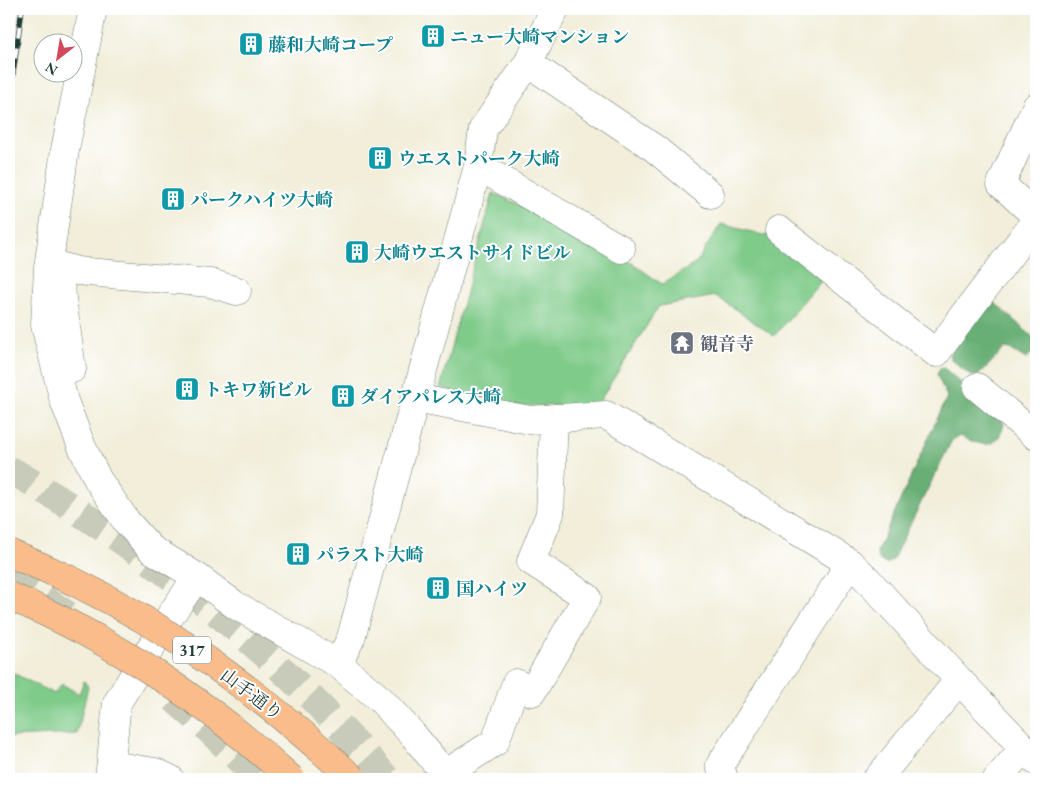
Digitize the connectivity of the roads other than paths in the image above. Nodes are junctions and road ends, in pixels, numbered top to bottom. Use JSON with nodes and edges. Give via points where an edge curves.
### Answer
{"nodes":[{"id":1,"x":93,"y":9,"type":"edge"},
{"id":2,"x":110,"y":9,"type":"edge"},
{"id":3,"x":555,"y":9,"type":"edge"},
{"id":4,"x":528,"y":64,"type":"junction"},
{"id":5,"x":1036,"y":107,"type":"edge"},
{"id":6,"x":478,"y":166,"type":"junction"},
{"id":7,"x":710,"y":194,"type":"dead end"},
{"id":8,"x":1036,"y":218,"type":"edge"},
{"id":9,"x":779,"y":230,"type":"dead end"},
{"id":10,"x":621,"y":249,"type":"dead end"},
{"id":11,"x":63,"y":268,"type":"junction"},
{"id":12,"x":237,"y":291,"type":"dead end"},
{"id":13,"x":977,"y":387,"type":"dead end"},
{"id":14,"x":415,"y":398,"type":"junction"},
{"id":15,"x":554,"y":418,"type":"junction"},
{"id":16,"x":1036,"y":436,"type":"edge"},
{"id":17,"x":9,"y":553,"type":"edge"},
{"id":18,"x":850,"y":563,"type":"junction"},
{"id":19,"x":197,"y":576,"type":"junction"},
{"id":20,"x":9,"y":596,"type":"edge"},
{"id":21,"x":338,"y":664,"type":"junction"},
{"id":22,"x":958,"y":680,"type":"junction"},
{"id":23,"x":1030,"y":755,"type":"edge"},
{"id":24,"x":110,"y":772,"type":"edge"},
{"id":25,"x":447,"y":777,"type":"edge"},
{"id":26,"x":170,"y":779,"type":"edge"},
{"id":27,"x":291,"y":779,"type":"edge"},
{"id":28,"x":353,"y":779,"type":"edge"},
{"id":29,"x":724,"y":779,"type":"edge"},
{"id":30,"x":877,"y":779,"type":"edge"},
{"id":31,"x":997,"y":779,"type":"edge"}],
"edges":[{"from":1,"to":19,"type":"street","via":[[65,150],[48,268],[44,325],[64,401],[98,480],[126,521],[151,549]]},
{"from":2,"to":11,"type":"street"},
{"from":3,"to":4,"type":"street"},
{"from":4,"to":6,"type":"street","via":[[484,129]]},
{"from":4,"to":7,"type":"street","via":[[654,148]]},
{"from":5,"to":8,"type":"street","via":[[1001,184]]},
{"from":6,"to":10,"type":"street"},
{"from":6,"to":14,"type":"street"},
{"from":8,"to":9,"type":"street","via":[[936,353]]},
{"from":11,"to":12,"type":"street","via":[[210,283]]},
{"from":11,"to":19,"type":"street","via":[[60,284],[70,359],[78,397],[93,434],[110,471],[141,515],[159,539]]},
{"from":13,"to":16,"type":"street"},
{"from":14,"to":15,"type":"street","via":[[530,420]]},
{"from":14,"to":21,"type":"street","via":[[351,638]]},
{"from":15,"to":18,"type":"street","via":[[606,415]]},
{"from":15,"to":25,"type":"street","via":[[550,514],[531,561],[588,597],[532,692],[516,683],[495,742]]},
{"from":17,"to":28,"type":"main road","name":"山手通り","number":"317","bridge":true,"via":[[108,599],[194,651],[278,712]]},
{"from":18,"to":22,"type":"street"},
{"from":18,"to":29,"type":"street","via":[[720,765]]},
{"from":19,"to":21,"type":"street","via":[[235,605]]},
{"from":19,"to":24,"type":"street","via":[[117,703]]},
{"from":20,"to":27,"type":"main road","number":"317","bridge":true,"via":[[94,638],[170,684],[245,739]]},
{"from":21,"to":25,"type":"street","via":[[381,700]]},
{"from":22,"to":23,"type":"street"},
{"from":22,"to":30,"type":"street"},
{"from":23,"to":31,"type":"street"},
{"from":24,"to":26,"type":"street","via":[[155,772]]}]}
